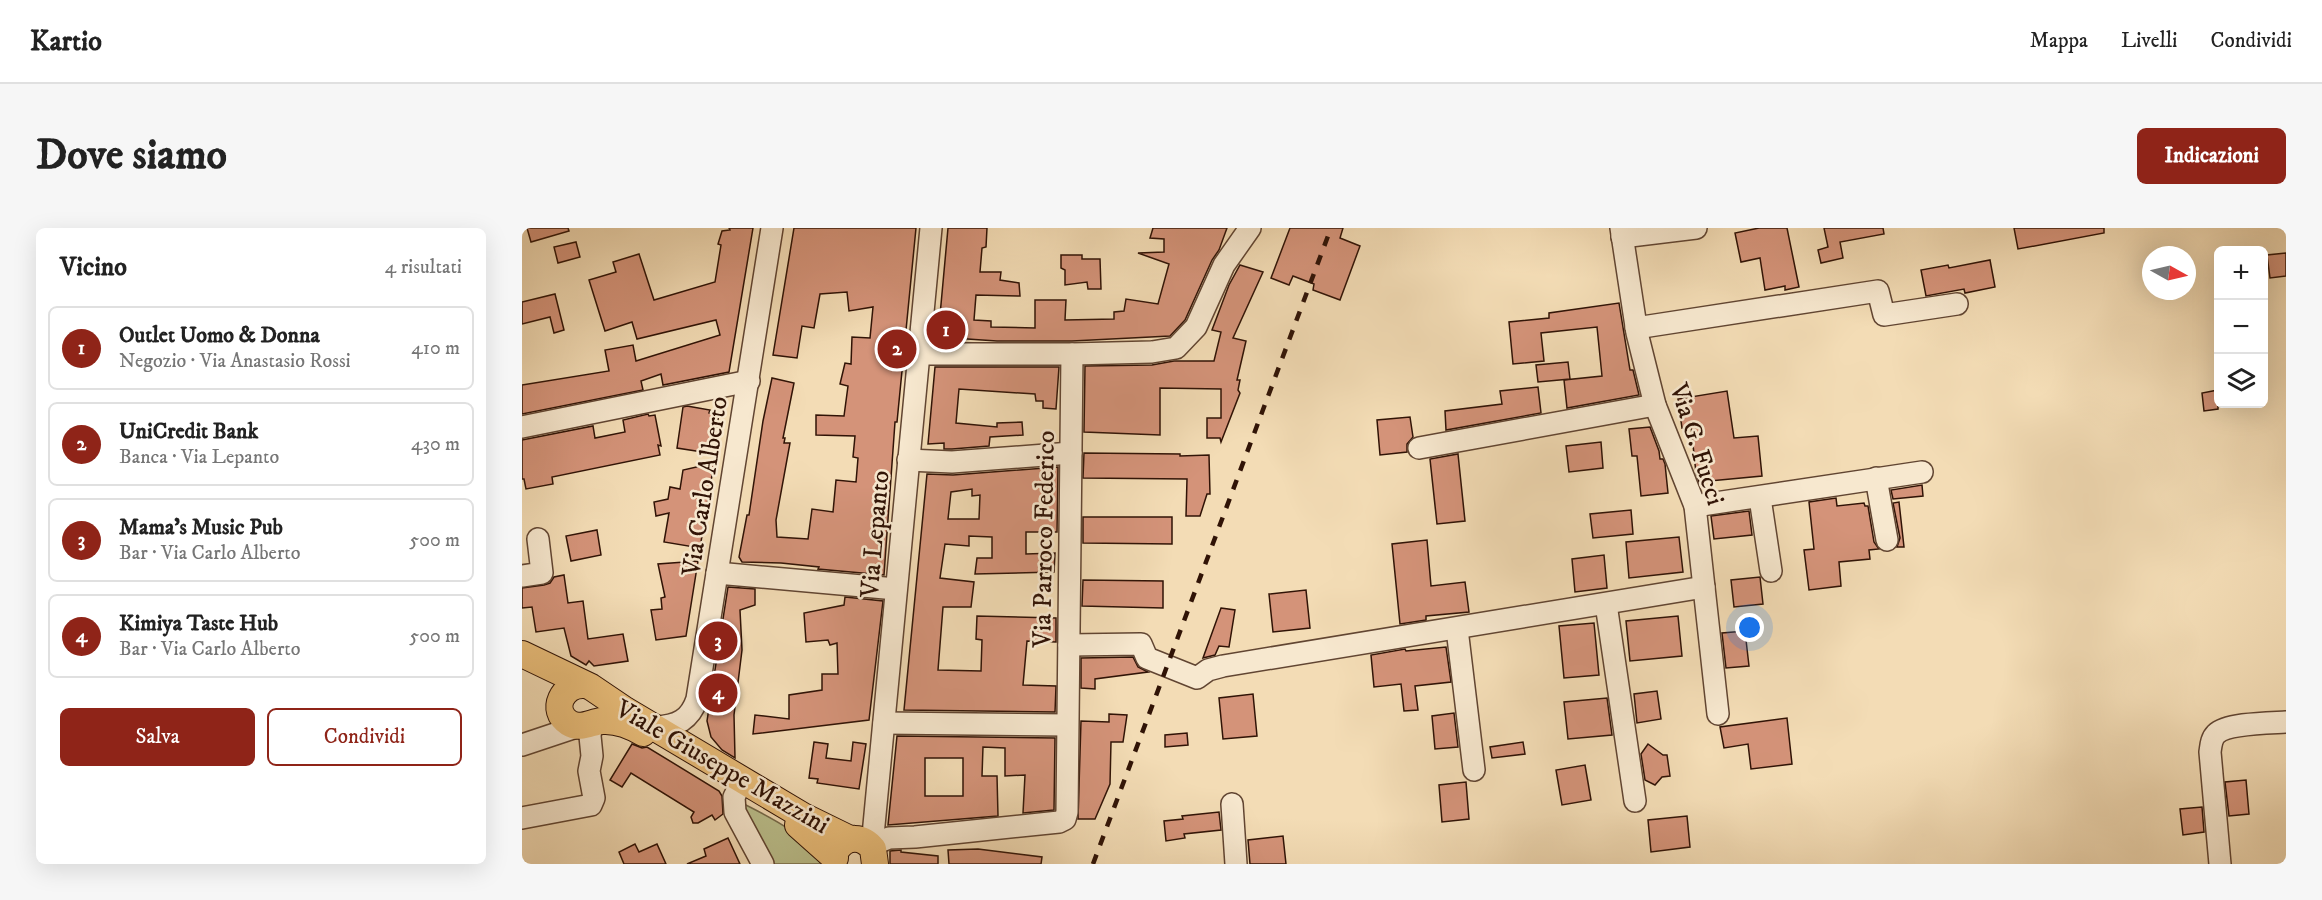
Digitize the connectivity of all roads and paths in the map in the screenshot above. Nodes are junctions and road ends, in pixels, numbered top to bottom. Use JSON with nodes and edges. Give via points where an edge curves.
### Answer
{"nodes":[{"id":1,"x":772,"y":228,"type":"edge"},
{"id":2,"x":931,"y":228,"type":"edge"},
{"id":3,"x":1250,"y":228,"type":"edge"},
{"id":4,"x":1696,"y":228,"type":"edge"},
{"id":5,"x":1622,"y":232,"type":"edge"},
{"id":6,"x":1957,"y":304,"type":"dead end"},
{"id":7,"x":1636,"y":328,"type":"junction"},
{"id":8,"x":919,"y":354,"type":"junction"},
{"id":9,"x":1072,"y":354,"type":"junction"},
{"id":10,"x":749,"y":381,"type":"junction"},
{"id":11,"x":1655,"y":405,"type":"junction"},
{"id":12,"x":522,"y":427,"type":"edge"},
{"id":13,"x":1419,"y":448,"type":"dead end"},
{"id":14,"x":1071,"y":453,"type":"junction"},
{"id":15,"x":908,"y":460,"type":"junction"},
{"id":16,"x":1922,"y":472,"type":"dead end"},
{"id":17,"x":1876,"y":478,"type":"junction"},
{"id":18,"x":1760,"y":498,"type":"junction"},
{"id":19,"x":1695,"y":506,"type":"junction"},
{"id":20,"x":538,"y":539,"type":"dead end"},
{"id":21,"x":1887,"y":540,"type":"dead end"},
{"id":22,"x":1771,"y":571,"type":"dead end"},
{"id":23,"x":717,"y":573,"type":"junction"},
{"id":24,"x":522,"y":576,"type":"edge"},
{"id":25,"x":1704,"y":587,"type":"junction"},
{"id":26,"x":896,"y":590,"type":"junction"},
{"id":27,"x":1606,"y":604,"type":"junction"},
{"id":28,"x":1457,"y":628,"type":"junction"},
{"id":29,"x":1070,"y":645,"type":"junction"},
{"id":30,"x":530,"y":658,"type":"edge"},
{"id":31,"x":590,"y":688,"type":"junction"},
{"id":32,"x":573,"y":714,"type":"junction"},
{"id":33,"x":1718,"y":714,"type":"dead end"},
{"id":34,"x":2286,"y":722,"type":"edge"},
{"id":35,"x":884,"y":723,"type":"junction"},
{"id":36,"x":1068,"y":725,"type":"junction"},
{"id":37,"x":656,"y":727,"type":"junction"},
{"id":38,"x":528,"y":743,"type":"edge"},
{"id":39,"x":1474,"y":770,"type":"dead end"},
{"id":40,"x":738,"y":789,"type":"junction"},
{"id":41,"x":1635,"y":801,"type":"dead end"},
{"id":42,"x":1232,"y":804,"type":"dead end"},
{"id":43,"x":522,"y":818,"type":"edge"},
{"id":44,"x":856,"y":851,"type":"edge"},
{"id":45,"x":763,"y":864,"type":"edge"},
{"id":46,"x":1236,"y":864,"type":"edge"},
{"id":47,"x":2220,"y":864,"type":"edge"}],
"edges":[{"from":1,"to":10,"type":"street","name":"Via Carlo Alberto"},
{"from":2,"to":8,"type":"street","name":"Via Lepanto"},
{"from":3,"to":9,"type":"street","via":[[1224,265],[1196,327],[1176,348]]},
{"from":4,"to":5,"type":"street"},
{"from":5,"to":7,"type":"street","name":"Via G. Fucci"},
{"from":6,"to":7,"type":"street","via":[[1884,315],[1878,291]]},
{"from":7,"to":11,"type":"street","name":"Via G. Fucci"},
{"from":8,"to":9,"type":"street"},
{"from":8,"to":15,"type":"street","name":"Via Lepanto"},
{"from":9,"to":14,"type":"street","name":"Via Parroco Federico"},
{"from":10,"to":12,"type":"street"},
{"from":10,"to":23,"type":"street","name":"Via Carlo Alberto"},
{"from":11,"to":13,"type":"street"},
{"from":11,"to":19,"type":"street","name":"Via G. Fucci"},
{"from":14,"to":15,"type":"street","via":[[952,462]]},
{"from":14,"to":29,"type":"street","name":"Via Parroco Federico"},
{"from":15,"to":26,"type":"street","name":"Via Lepanto"},
{"from":16,"to":17,"type":"street"},
{"from":17,"to":18,"type":"street"},
{"from":17,"to":21,"type":"street"},
{"from":18,"to":19,"type":"street"},
{"from":18,"to":22,"type":"street"},
{"from":19,"to":25,"type":"street","name":"Via G. Fucci"},
{"from":20,"to":24,"type":"street","via":[[542,573]]},
{"from":23,"to":26,"type":"street"},
{"from":23,"to":37,"type":"street","name":"Via Carlo Alberto","via":[[694,708],[682,721]]},
{"from":25,"to":27,"type":"street"},
{"from":25,"to":33,"type":"street","name":"Via G. Fucci"},
{"from":26,"to":35,"type":"street","name":"Via Lepanto"},
{"from":27,"to":28,"type":"street"},
{"from":27,"to":41,"type":"street"},
{"from":28,"to":29,"type":"street","via":[[1208,670],[1197,678],[1147,658],[1141,644]]},
{"from":28,"to":39,"type":"street"},
{"from":29,"to":36,"type":"street","name":"Via Parroco Federico"},
{"from":30,"to":31,"type":"main road","name":"Viale Giuseppe Mazzini"},
{"from":30,"to":32,"type":"main road","name":"Viale Giuseppe Mazzini","via":[[549,675]]},
{"from":31,"to":32,"type":"main road","via":[[570,687]]},
{"from":31,"to":32,"type":"main road","name":"Viale Giuseppe Mazzini","via":[[600,698],[600,712]]},
{"from":31,"to":37,"type":"main road","name":"Viale Giuseppe Mazzini"},
{"from":32,"to":38,"type":"street"},
{"from":32,"to":40,"type":"main road","name":"Viale Giuseppe Mazzini","via":[[636,728]]},
{"from":32,"to":43,"type":"street","via":[[590,736],[589,771],[594,798],[591,805]]},
{"from":34,"to":47,"type":"street","via":[[2229,728],[2213,738],[2210,752]]},
{"from":35,"to":36,"type":"street"},
{"from":35,"to":44,"type":"street","name":"Via Lepanto","via":[[876,808]]},
{"from":36,"to":44,"type":"street","name":"Via Parroco Federico","via":[[1065,819],[890,838]]},
{"from":37,"to":44,"type":"main road","name":"Viale Giuseppe Mazzini"},
{"from":40,"to":44,"type":"main road","name":"Viale Giuseppe Mazzini","via":[[807,832]]},
{"from":40,"to":45,"type":"street","via":[[735,812]]},
{"from":42,"to":46,"type":"street"}]}
